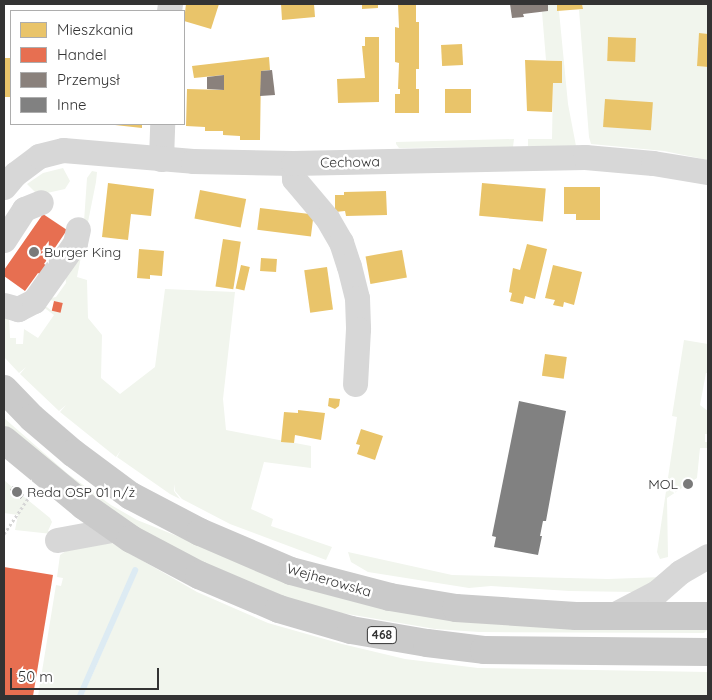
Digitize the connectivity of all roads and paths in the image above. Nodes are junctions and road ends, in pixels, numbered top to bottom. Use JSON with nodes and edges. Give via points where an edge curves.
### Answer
{"nodes":[{"id":1,"x":162,"y":125,"type":"edge"},
{"id":2,"x":161,"y":159,"type":"junction"},
{"id":3,"x":293,"y":163,"type":"junction"},
{"id":4,"x":708,"y":172,"type":"edge"},
{"id":5,"x":4,"y":187,"type":"edge"},
{"id":6,"x":41,"y":202,"type":"dead end"},
{"id":7,"x":78,"y":229,"type":"dead end"},
{"id":8,"x":4,"y":240,"type":"edge"},
{"id":9,"x":4,"y":305,"type":"edge"},
{"id":10,"x":355,"y":384,"type":"dead end"},
{"id":11,"x":4,"y":389,"type":"edge"},
{"id":12,"x":4,"y":440,"type":"edge"},
{"id":13,"x":29,"y":497,"type":"dead end"},
{"id":14,"x":117,"y":529,"type":"junction"},
{"id":15,"x":4,"y":534,"type":"edge"},
{"id":16,"x":57,"y":540,"type":"dead end"},
{"id":17,"x":708,"y":556,"type":"edge"},
{"id":18,"x":609,"y":616,"type":"junction"},
{"id":19,"x":708,"y":616,"type":"edge"},
{"id":20,"x":708,"y":652,"type":"edge"}],
"edges":[{"from":1,"to":2,"type":"street"},
{"from":2,"to":3,"type":"street","name":"Cechowa"},
{"from":2,"to":5,"type":"street","name":"Cechowa","via":[[80,151],[47,152],[27,163]]},
{"from":3,"to":4,"type":"street","name":"Cechowa","via":[[585,157]]},
{"from":3,"to":10,"type":"street","via":[[294,179],[327,218],[341,242],[349,266],[357,298]]},
{"from":6,"to":8,"type":"street","via":[[24,209]]},
{"from":7,"to":9,"type":"street","via":[[75,243],[34,301],[18,309]]},
{"from":11,"to":18,"type":"main road","name":"Wejherowska","via":[[73,453],[132,496],[200,532],[291,571],[390,597],[456,608]]},
{"from":12,"to":14,"type":"main road","number":"468"},
{"from":13,"to":15,"type":"path"},
{"from":14,"to":16,"type":"street"},
{"from":14,"to":20,"type":"main road","number":"468","via":[[199,575],[279,609],[351,630],[484,650]]},
{"from":17,"to":18,"type":"street","via":[[680,572],[657,592]]},
{"from":18,"to":19,"type":"main road","name":"Wejherowska"}]}
